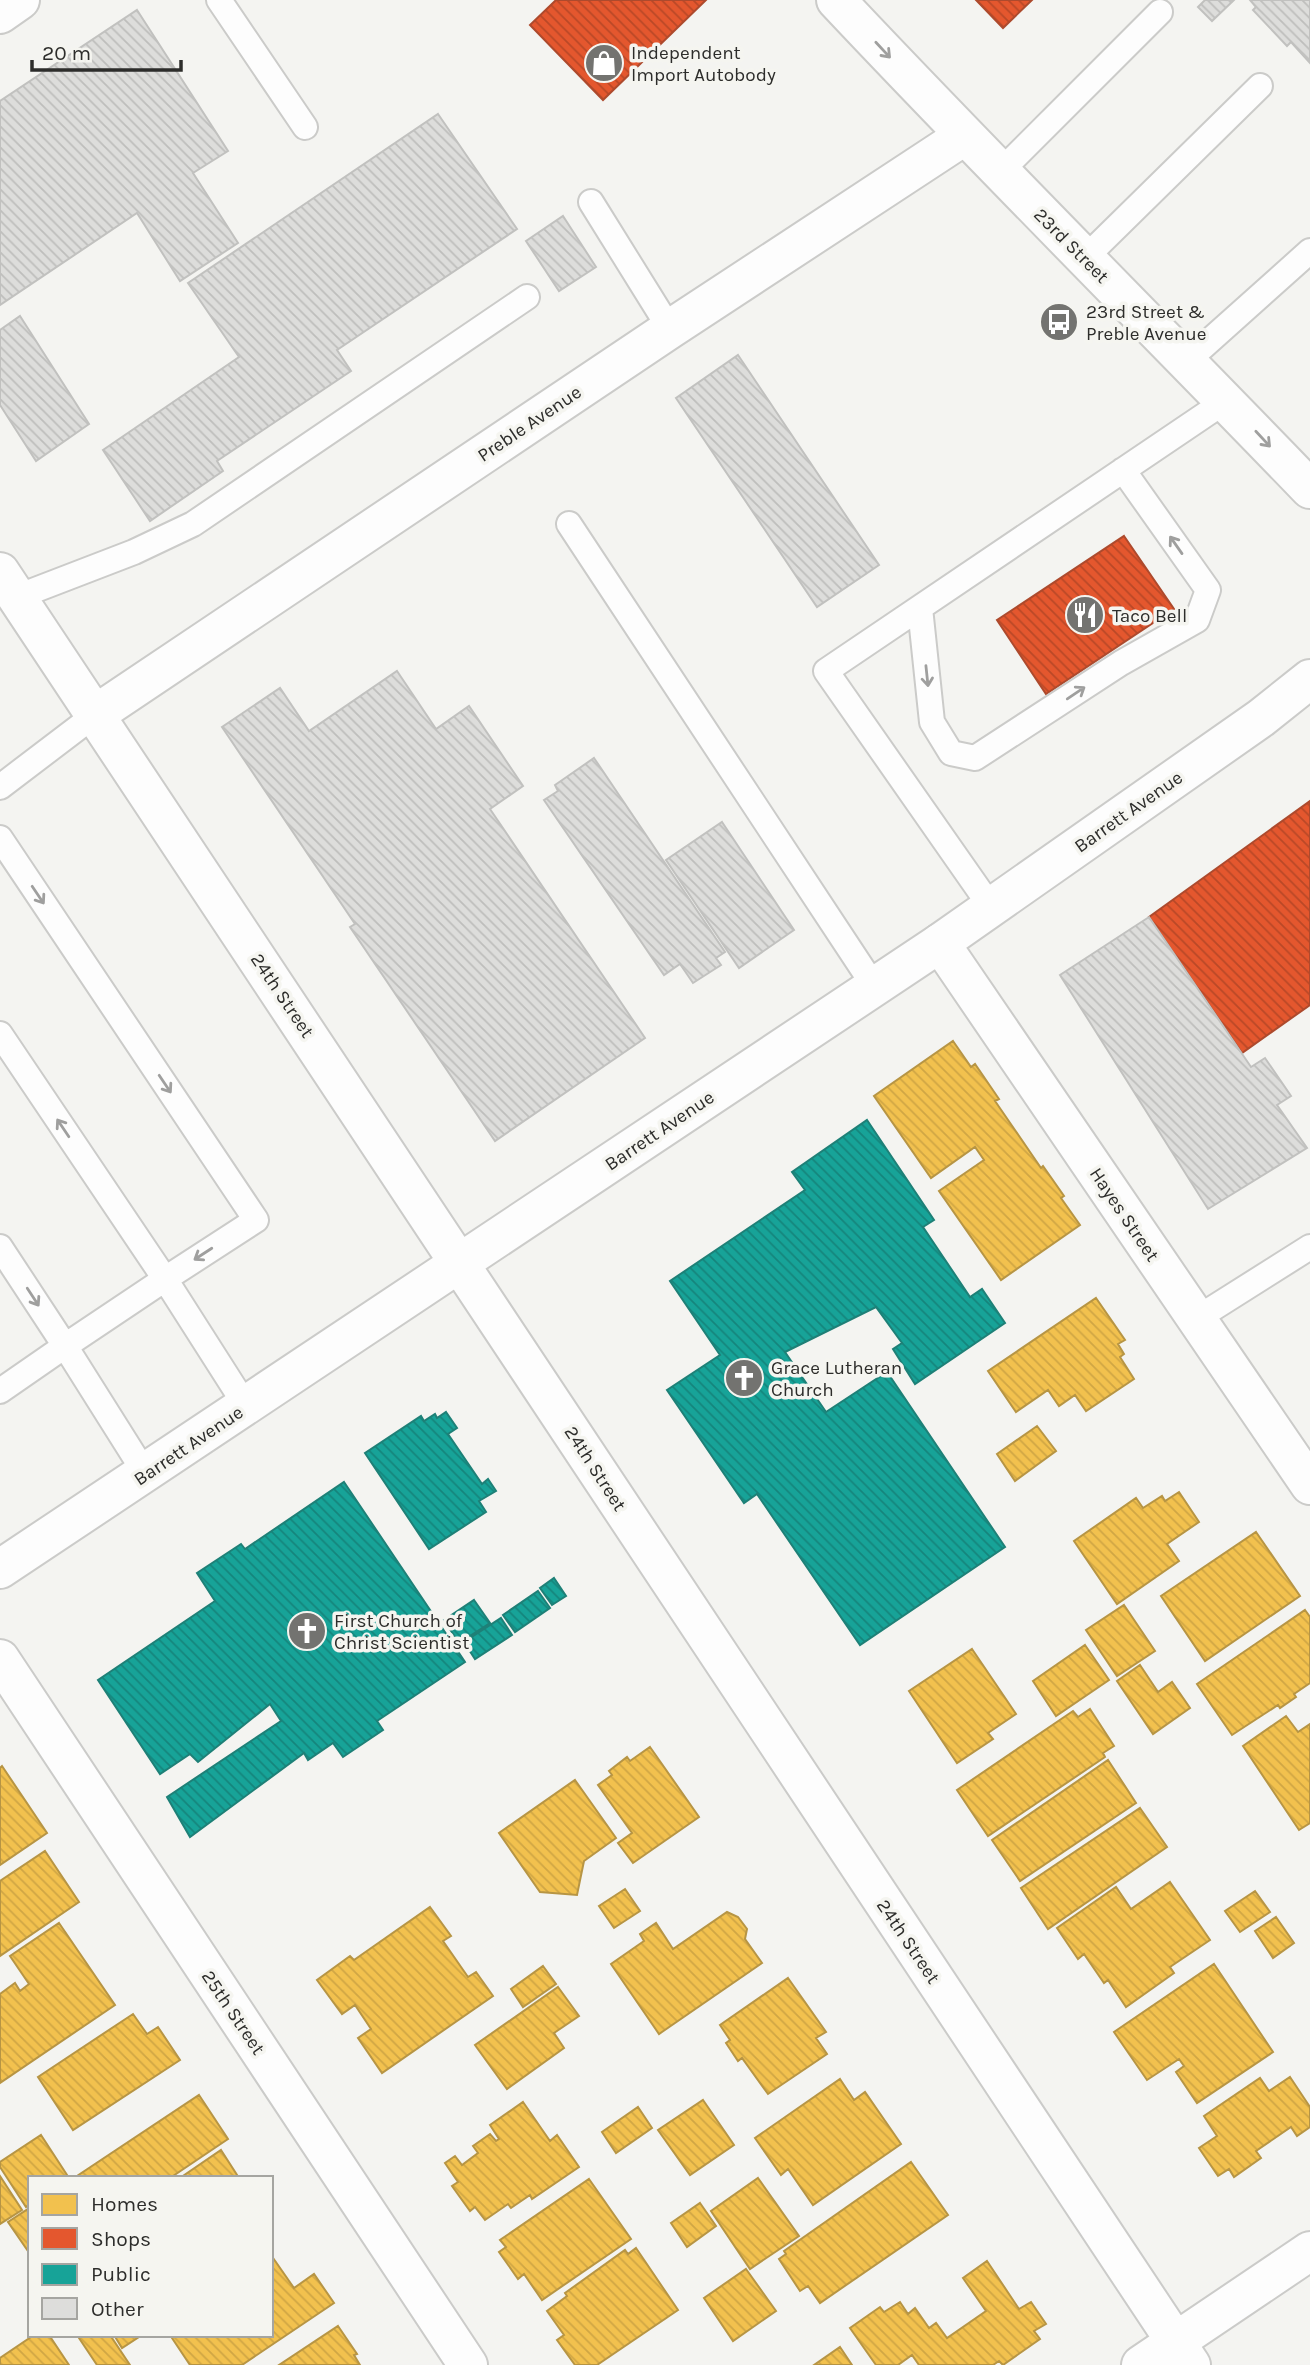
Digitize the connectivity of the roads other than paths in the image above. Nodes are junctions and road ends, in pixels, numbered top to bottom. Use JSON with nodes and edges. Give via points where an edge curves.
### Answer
{"nodes":[{"id":1,"x":20,"y":0,"type":"edge"},
{"id":2,"x":219,"y":0,"type":"edge"},
{"id":3,"x":836,"y":0,"type":"edge"},
{"id":4,"x":1160,"y":12,"type":"dead end"},
{"id":5,"x":0,"y":14,"type":"edge"},
{"id":6,"x":1261,"y":86,"type":"dead end"},
{"id":7,"x":305,"y":127,"type":"dead end"},
{"id":8,"x":964,"y":136,"type":"junction"},
{"id":9,"x":1000,"y":172,"type":"junction"},
{"id":10,"x":591,"y":202,"type":"dead end"},
{"id":11,"x":1305,"y":245,"type":"edge"},
{"id":12,"x":1085,"y":258,"type":"junction"},
{"id":13,"x":527,"y":296,"type":"dead end"},
{"id":14,"x":670,"y":328,"type":"junction"},
{"id":15,"x":1187,"y":361,"type":"junction"},
{"id":16,"x":1227,"y":400,"type":"junction"},
{"id":17,"x":1123,"y":470,"type":"junction"},
{"id":18,"x":1307,"y":479,"type":"edge"},
{"id":19,"x":569,"y":524,"type":"dead end"},
{"id":20,"x":8,"y":584,"type":"edge"},
{"id":21,"x":920,"y":608,"type":"junction"},
{"id":22,"x":1310,"y":679,"type":"edge"},
{"id":23,"x":96,"y":714,"type":"junction"},
{"id":24,"x":0,"y":787,"type":"edge"},
{"id":25,"x":0,"y":838,"type":"edge"},
{"id":26,"x":991,"y":907,"type":"junction"},
{"id":27,"x":940,"y":943,"type":"junction"},
{"id":28,"x":874,"y":986,"type":"junction"},
{"id":29,"x":0,"y":1034,"type":"edge"},
{"id":30,"x":0,"y":1247,"type":"edge"},
{"id":31,"x":1310,"y":1247,"type":"edge"},
{"id":32,"x":459,"y":1262,"type":"junction"},
{"id":33,"x":165,"y":1279,"type":"junction"},
{"id":34,"x":1196,"y":1319,"type":"junction"},
{"id":35,"x":65,"y":1346,"type":"junction"},
{"id":36,"x":0,"y":1391,"type":"edge"},
{"id":37,"x":246,"y":1406,"type":"junction"},
{"id":38,"x":145,"y":1473,"type":"junction"},
{"id":39,"x":1310,"y":1485,"type":"edge"},
{"id":40,"x":0,"y":1569,"type":"edge"},
{"id":41,"x":0,"y":1659,"type":"edge"},
{"id":42,"x":1310,"y":2251,"type":"edge"},
{"id":43,"x":1183,"y":2354,"type":"edge"},
{"id":44,"x":468,"y":2365,"type":"edge"},
{"id":45,"x":1141,"y":2365,"type":"edge"}],
"edges":[{"from":1,"to":5,"type":"street"},
{"from":2,"to":7,"type":"lane"},
{"from":3,"to":8,"type":"street","name":"23rd Street","one_way":true},
{"from":4,"to":9,"type":"lane"},
{"from":6,"to":12,"type":"lane"},
{"from":8,"to":9,"type":"street","name":"23rd Street"},
{"from":8,"to":14,"type":"street","name":"Preble Avenue"},
{"from":9,"to":12,"type":"street","name":"23rd Street"},
{"from":10,"to":14,"type":"lane"},
{"from":11,"to":15,"type":"lane"},
{"from":12,"to":15,"type":"street","name":"23rd Street"},
{"from":13,"to":20,"type":"lane","via":[[193,524],[134,552]]},
{"from":14,"to":23,"type":"street","name":"Preble Avenue"},
{"from":15,"to":16,"type":"street","name":"23rd Street"},
{"from":16,"to":17,"type":"lane"},
{"from":16,"to":18,"type":"street","name":"23rd Street","one_way":true},
{"from":17,"to":21,"type":"lane"},
{"from":21,"to":17,"type":"lane","one_way":true,"via":[[932,722],[951,753],[975,758],[1121,663],[1197,620],[1208,590]]},
{"from":19,"to":28,"type":"lane"},
{"from":20,"to":23,"type":"street","name":"24th Street"},
{"from":21,"to":26,"type":"lane","via":[[826,671]]},
{"from":22,"to":26,"type":"street","name":"Barrett Avenue"},
{"from":23,"to":24,"type":"lane"},
{"from":23,"to":32,"type":"street","name":"24th Street"},
{"from":25,"to":33,"type":"lane","one_way":true,"via":[[256,1220]]},
{"from":26,"to":27,"type":"street","name":"Barrett Avenue"},
{"from":27,"to":28,"type":"street","name":"Barrett Avenue"},
{"from":27,"to":34,"type":"street","name":"Hayes Street"},
{"from":28,"to":32,"type":"street","name":"Barrett Avenue"},
{"from":33,"to":29,"type":"lane","one_way":true},
{"from":30,"to":35,"type":"lane","one_way":true},
{"from":31,"to":34,"type":"lane"},
{"from":32,"to":37,"type":"street","name":"Barrett Avenue"},
{"from":32,"to":43,"type":"street","name":"24th Street"},
{"from":33,"to":35,"type":"lane"},
{"from":33,"to":37,"type":"lane"},
{"from":34,"to":39,"type":"street","name":"Hayes Street"},
{"from":35,"to":36,"type":"lane"},
{"from":35,"to":38,"type":"lane"},
{"from":37,"to":38,"type":"street","name":"Barrett Avenue"},
{"from":38,"to":40,"type":"street","name":"Barrett Avenue"},
{"from":41,"to":44,"type":"street","name":"25th Street"},
{"from":42,"to":43,"type":"street"},
{"from":43,"to":45,"type":"street"}]}
